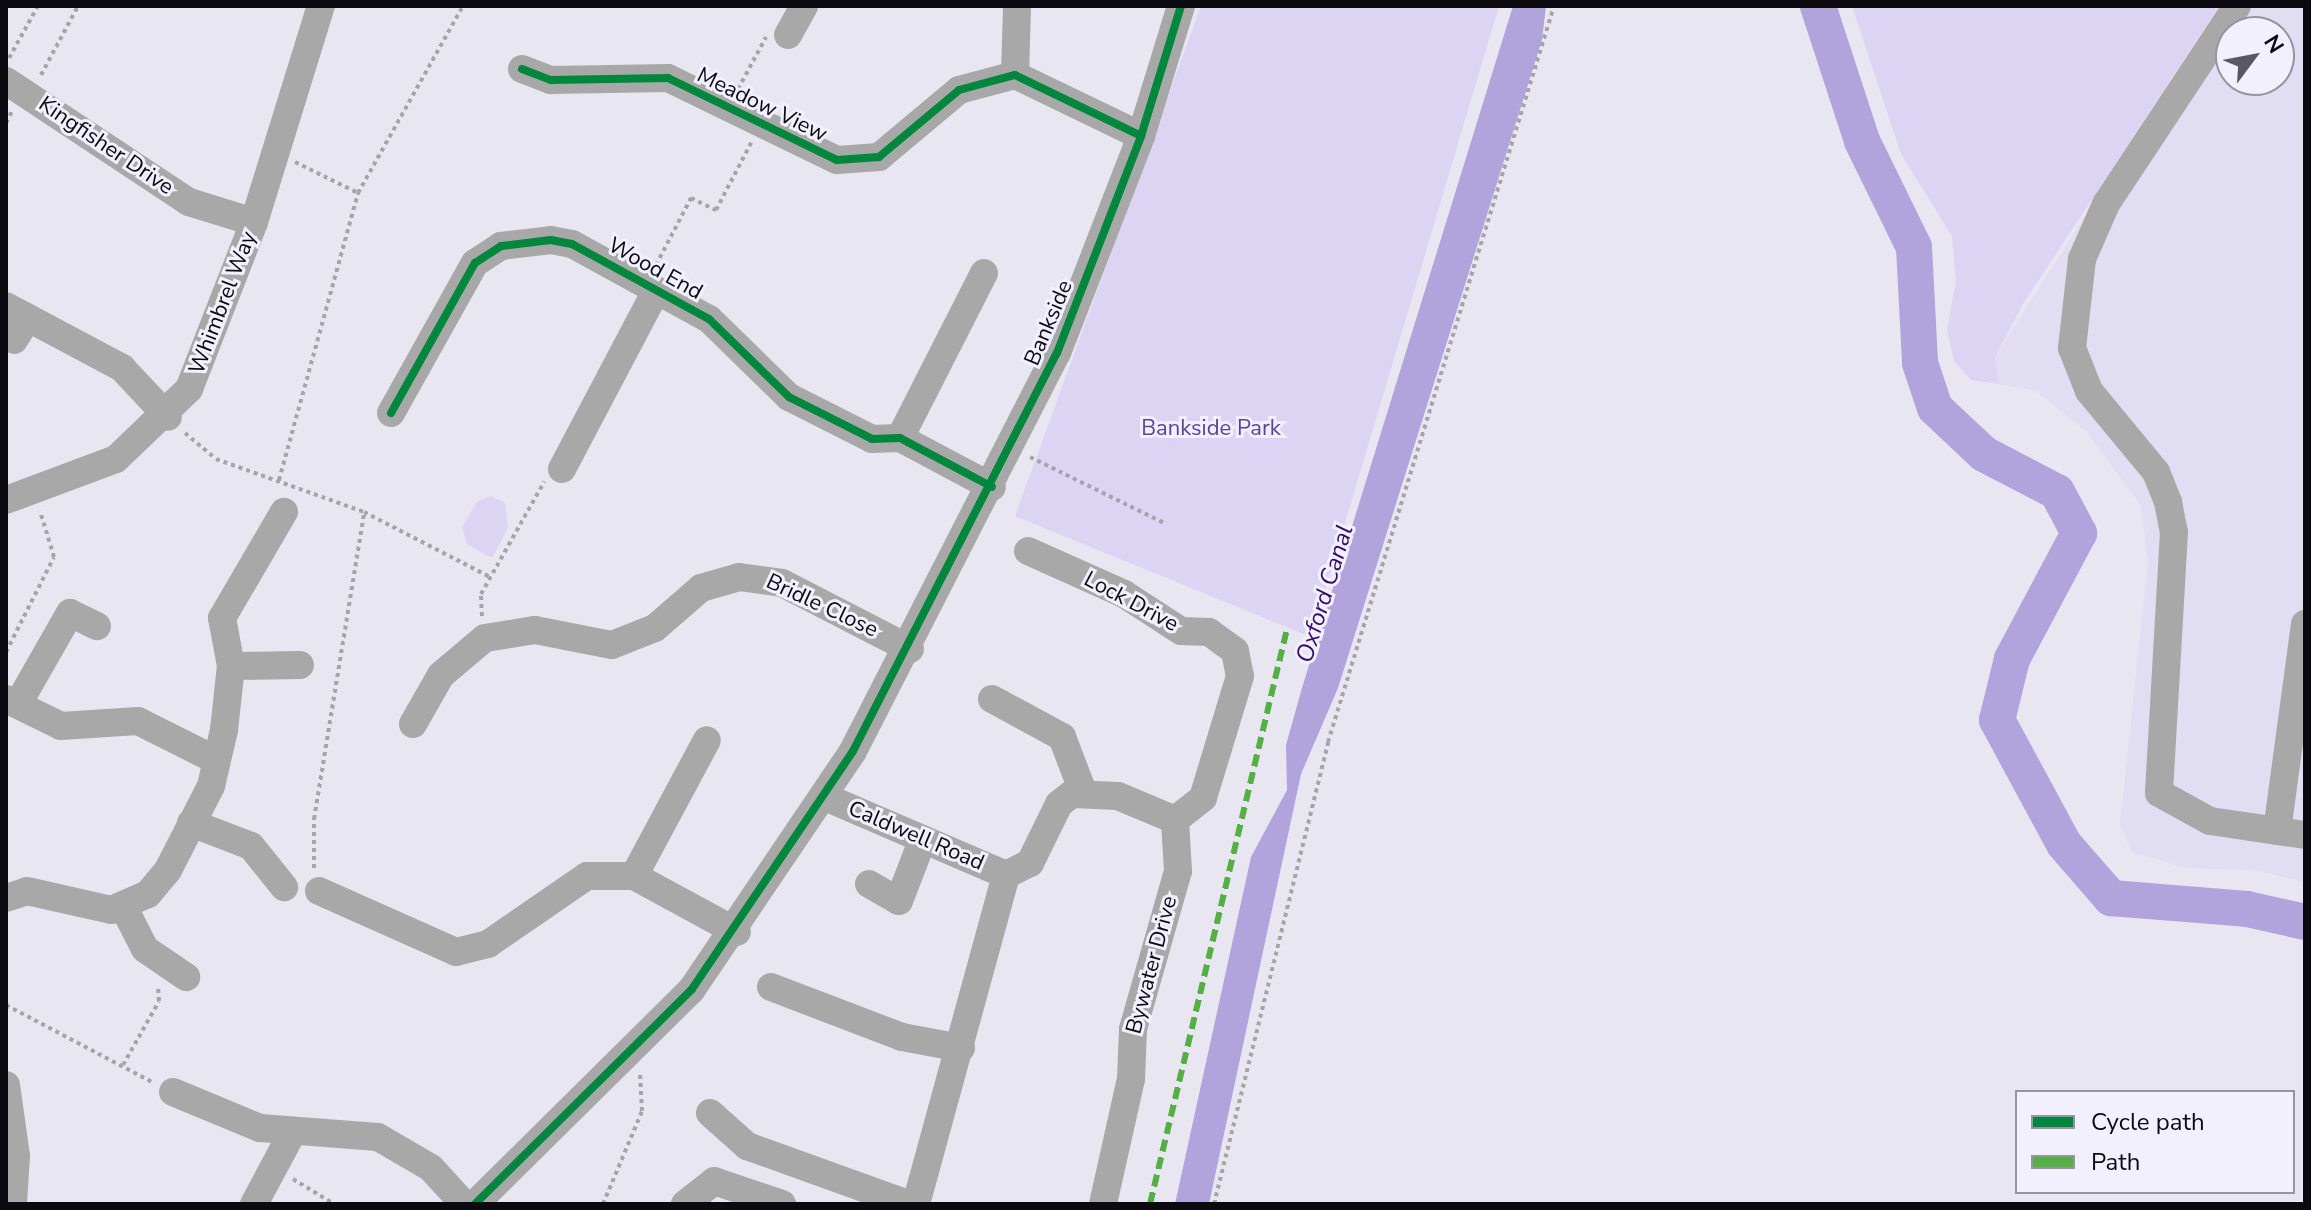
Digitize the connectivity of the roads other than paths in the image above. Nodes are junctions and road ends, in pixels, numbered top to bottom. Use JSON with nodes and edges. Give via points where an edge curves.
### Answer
{"nodes":[{"id":1,"x":321,"y":6,"type":"edge"},
{"id":2,"x":804,"y":6,"type":"edge"},
{"id":3,"x":1181,"y":6,"type":"edge"},
{"id":4,"x":2237,"y":6,"type":"edge"},
{"id":5,"x":1017,"y":7,"type":"edge"},
{"id":6,"x":788,"y":35,"type":"road end"},
{"id":7,"x":522,"y":69,"type":"dead end"},
{"id":8,"x":1015,"y":75,"type":"junction"},
{"id":9,"x":6,"y":81,"type":"edge"},
{"id":10,"x":1141,"y":136,"type":"junction"},
{"id":11,"x":254,"y":222,"type":"junction"},
{"id":12,"x":984,"y":273,"type":"dead end"},
{"id":13,"x":651,"y":288,"type":"junction"},
{"id":14,"x":16,"y":321,"type":"edge"},
{"id":15,"x":391,"y":413,"type":"dead end"},
{"id":16,"x":168,"y":417,"type":"junction"},
{"id":17,"x":900,"y":438,"type":"junction"},
{"id":18,"x":562,"y":469,"type":"road end"},
{"id":19,"x":992,"y":487,"type":"junction"},
{"id":20,"x":6,"y":500,"type":"edge"},
{"id":21,"x":284,"y":512,"type":"dead end"},
{"id":22,"x":1028,"y":551,"type":"dead end"},
{"id":23,"x":2305,"y":624,"type":"edge"},
{"id":24,"x":97,"y":626,"type":"dead end"},
{"id":25,"x":910,"y":649,"type":"junction"},
{"id":26,"x":300,"y":665,"type":"dead end"},
{"id":27,"x":231,"y":666,"type":"junction"},
{"id":28,"x":18,"y":694,"type":"edge"},
{"id":29,"x":992,"y":699,"type":"dead end"},
{"id":30,"x":413,"y":724,"type":"dead end"},
{"id":31,"x":707,"y":740,"type":"dead end"},
{"id":32,"x":216,"y":760,"type":"junction"},
{"id":33,"x":1083,"y":792,"type":"junction"},
{"id":34,"x":825,"y":797,"type":"junction"},
{"id":35,"x":1175,"y":820,"type":"junction"},
{"id":36,"x":191,"y":823,"type":"junction"},
{"id":37,"x":2291,"y":833,"type":"edge"},
{"id":38,"x":922,"y":841,"type":"junction"},
{"id":39,"x":1012,"y":873,"type":"junction"},
{"id":40,"x":634,"y":876,"type":"junction"},
{"id":41,"x":869,"y":884,"type":"dead end"},
{"id":42,"x":6,"y":898,"type":"edge"},
{"id":43,"x":123,"y":906,"type":"junction"},
{"id":44,"x":737,"y":932,"type":"junction"},
{"id":45,"x":178,"y":972,"type":"road end"},
{"id":46,"x":771,"y":987,"type":"dead end"},
{"id":47,"x":961,"y":1048,"type":"junction"},
{"id":48,"x":6,"y":1087,"type":"edge"},
{"id":49,"x":173,"y":1092,"type":"road end"},
{"id":50,"x":710,"y":1113,"type":"dead end"},
{"id":51,"x":292,"y":1133,"type":"junction"},
{"id":52,"x":917,"y":1203,"type":"edge"},
{"id":53,"x":13,"y":1204,"type":"edge"},
{"id":54,"x":254,"y":1204,"type":"edge"},
{"id":55,"x":464,"y":1204,"type":"edge"},
{"id":56,"x":475,"y":1204,"type":"edge"},
{"id":57,"x":685,"y":1204,"type":"edge"},
{"id":58,"x":782,"y":1204,"type":"edge"},
{"id":59,"x":1103,"y":1204,"type":"edge"}],
"edges":[{"from":1,"to":11,"type":"street","name":"Whimbrel Way"},
{"from":2,"to":6,"type":"street"},
{"from":3,"to":10,"type":"street","name":"Bankside"},
{"from":4,"to":37,"type":"street","via":[[2106,204],[2082,259],[2072,348],[2089,391],[2156,472],[2174,532],[2159,793],[2186,813]]},
{"from":5,"to":8,"type":"street"},
{"from":7,"to":8,"type":"street","name":"Meadow View","via":[[551,80],[668,78],[814,154],[879,157],[959,90]]},
{"from":8,"to":10,"type":"street"},
{"from":9,"to":11,"type":"street","name":"Kingfisher Drive","via":[[189,202]]},
{"from":10,"to":19,"type":"street","name":"Bankside","via":[[1057,353]]},
{"from":11,"to":16,"type":"street","name":"Whimbrel Way","via":[[189,389]]},
{"from":12,"to":17,"type":"street"},
{"from":13,"to":15,"type":"street","name":"Wood End","via":[[572,244],[526,240],[501,246],[457,284]]},
{"from":13,"to":17,"type":"street","name":"Wood End","via":[[709,319],[789,397],[872,439]]},
{"from":13,"to":18,"type":"street","name":"Wood End"},
{"from":14,"to":16,"type":"street","via":[[122,368]]},
{"from":16,"to":20,"type":"street","name":"Whimbrel Way","via":[[116,459],[35,494]]},
{"from":17,"to":19,"type":"street","name":"Wood End"},
{"from":19,"to":25,"type":"street","name":"Bankside"},
{"from":21,"to":27,"type":"street","via":[[222,618]]},
{"from":22,"to":35,"type":"street","name":"Lock Drive","via":[[1124,594],[1181,631],[1209,632],[1235,651],[1240,676],[1203,798],[1191,814]]},
{"from":23,"to":37,"type":"street"},
{"from":24,"to":28,"type":"street","via":[[70,613]]},
{"from":25,"to":30,"type":"street","name":"Bridle Close","via":[[758,576],[701,588],[655,628],[612,645],[535,630],[485,638],[441,675]]},
{"from":25,"to":34,"type":"street","name":"Bankside"},
{"from":26,"to":27,"type":"street"},
{"from":27,"to":32,"type":"street"},
{"from":28,"to":32,"type":"street","via":[[61,726],[138,721]]},
{"from":29,"to":33,"type":"street","via":[[1062,737]]},
{"from":31,"to":40,"type":"street"},
{"from":32,"to":36,"type":"street","via":[[211,786]]},
{"from":33,"to":35,"type":"street","via":[[1118,796]]},
{"from":33,"to":39,"type":"street","via":[[1059,804],[1030,863]]},
{"from":34,"to":38,"type":"street","name":"Caldwell Road"},
{"from":34,"to":44,"type":"street","name":"Bankside"},
{"from":35,"to":59,"type":"street","name":"Bywater Drive","via":[[1178,871],[1133,1029],[1131,1079]]},
{"from":36,"to":40,"type":"street","via":[[251,846],[297,877],[456,952],[488,944],[587,876]]},
{"from":36,"to":43,"type":"street","via":[[168,870],[148,894]]},
{"from":38,"to":39,"type":"street","name":"Caldwell Road"},
{"from":38,"to":41,"type":"street","via":[[899,901]]},
{"from":39,"to":47,"type":"street","name":"Caldwell Road"},
{"from":40,"to":44,"type":"street"},
{"from":42,"to":43,"type":"street","via":[[27,891],[89,908]]},
{"from":43,"to":45,"type":"street","via":[[145,949]]},
{"from":44,"to":56,"type":"street","name":"Bankside","via":[[642,1045]]},
{"from":46,"to":47,"type":"street","via":[[902,1037]]},
{"from":47,"to":52,"type":"street","name":"Caldwell Road"},
{"from":48,"to":53,"type":"street","via":[[16,1156]]},
{"from":49,"to":51,"type":"street"},
{"from":50,"to":52,"type":"street","via":[[747,1146]]},
{"from":51,"to":54,"type":"street"},
{"from":51,"to":55,"type":"street","via":[[378,1137],[431,1168]]},
{"from":57,"to":58,"type":"street","via":[[714,1181]]}]}
